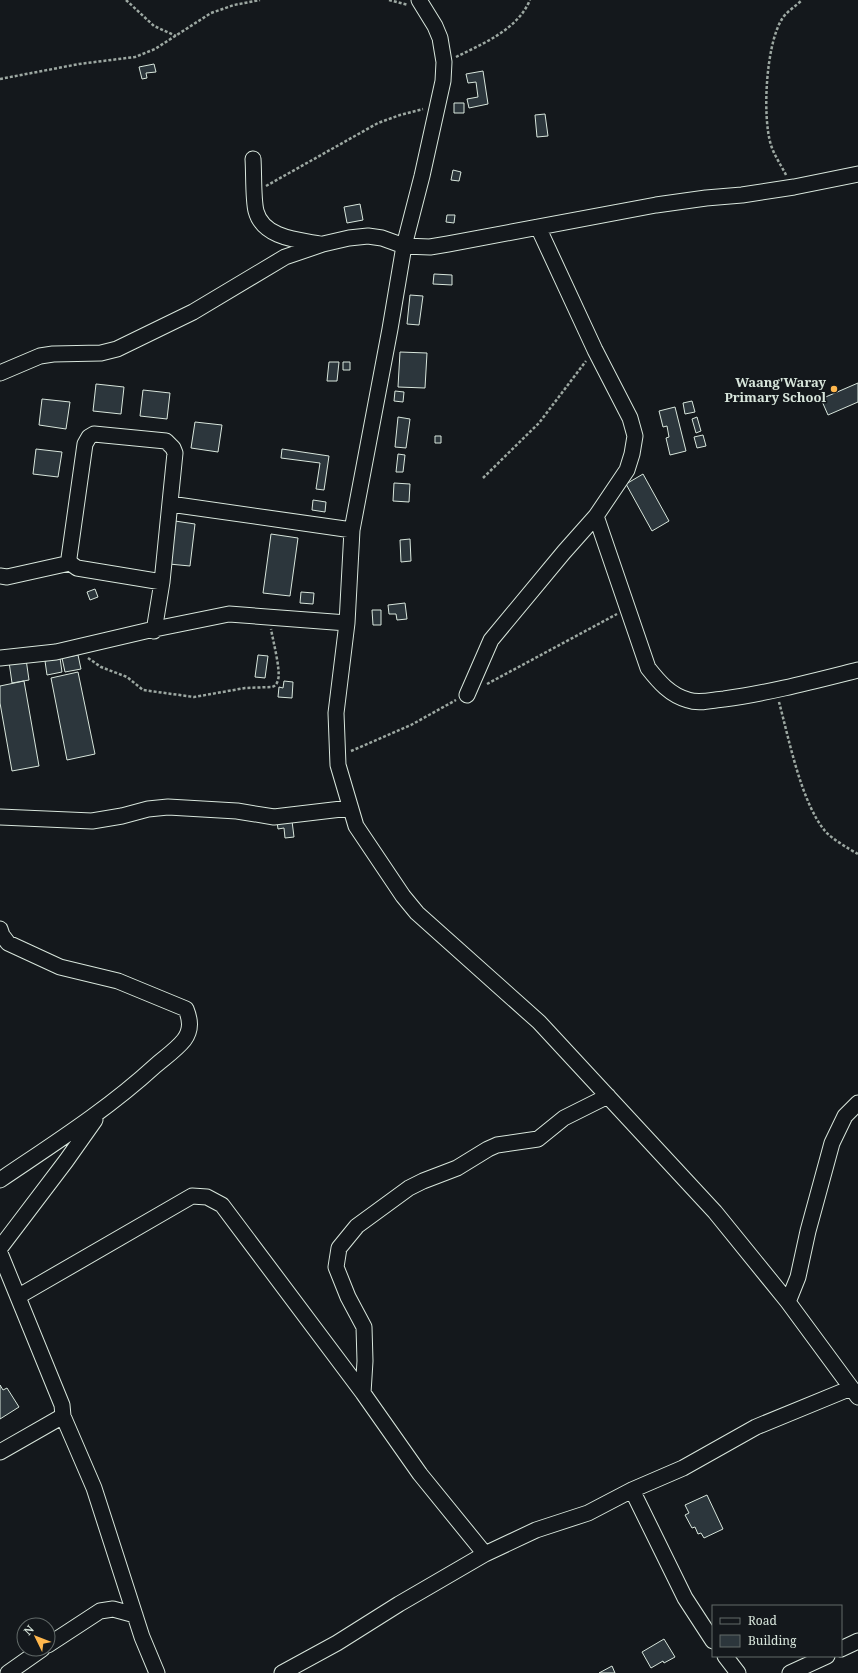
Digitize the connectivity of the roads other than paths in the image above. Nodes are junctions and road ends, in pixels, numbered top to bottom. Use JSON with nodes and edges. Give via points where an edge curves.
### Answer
{"nodes":[{"id":1,"x":419,"y":0,"type":"edge"},
{"id":2,"x":253,"y":159,"type":"dead end"},
{"id":3,"x":858,"y":174,"type":"edge"},
{"id":4,"x":538,"y":227,"type":"junction"},
{"id":5,"x":323,"y":244,"type":"junction"},
{"id":6,"x":404,"y":246,"type":"junction"},
{"id":7,"x":0,"y":373,"type":"edge"},
{"id":8,"x":170,"y":504,"type":"junction"},
{"id":9,"x":596,"y":516,"type":"junction"},
{"id":10,"x":352,"y":530,"type":"junction"},
{"id":11,"x":70,"y":563,"type":"junction"},
{"id":12,"x":0,"y":576,"type":"edge"},
{"id":13,"x":162,"y":582,"type":"junction"},
{"id":14,"x":347,"y":623,"type":"junction"},
{"id":15,"x":154,"y":631,"type":"junction"},
{"id":16,"x":0,"y":658,"type":"edge"},
{"id":17,"x":858,"y":670,"type":"edge"},
{"id":18,"x":467,"y":695,"type":"dead end"},
{"id":19,"x":350,"y":808,"type":"junction"},
{"id":20,"x":0,"y":817,"type":"edge"},
{"id":21,"x":0,"y":929,"type":"edge"},
{"id":22,"x":608,"y":1096,"type":"junction"},
{"id":23,"x":858,"y":1103,"type":"edge"},
{"id":24,"x":100,"y":1113,"type":"junction"},
{"id":25,"x":0,"y":1180,"type":"edge"},
{"id":26,"x":0,"y":1248,"type":"edge"},
{"id":27,"x":0,"y":1253,"type":"edge"},
{"id":28,"x":19,"y":1296,"type":"junction"},
{"id":29,"x":788,"y":1302,"type":"junction"},
{"id":30,"x":363,"y":1393,"type":"junction"},
{"id":31,"x":854,"y":1393,"type":"edge"},
{"id":32,"x":63,"y":1416,"type":"junction"},
{"id":33,"x":0,"y":1452,"type":"edge"},
{"id":34,"x":632,"y":1490,"type":"junction"},
{"id":35,"x":485,"y":1554,"type":"junction"},
{"id":36,"x":135,"y":1615,"type":"junction"},
{"id":37,"x":56,"y":1640,"type":"edge"},
{"id":38,"x":712,"y":1640,"type":"edge"},
{"id":39,"x":858,"y":1641,"type":"edge"},
{"id":40,"x":842,"y":1649,"type":"edge"},
{"id":41,"x":31,"y":1657,"type":"edge"},
{"id":42,"x":726,"y":1657,"type":"edge"},
{"id":43,"x":825,"y":1657,"type":"edge"},
{"id":44,"x":8,"y":1673,"type":"edge"},
{"id":45,"x":158,"y":1673,"type":"edge"},
{"id":46,"x":282,"y":1673,"type":"edge"},
{"id":47,"x":738,"y":1673,"type":"edge"},
{"id":48,"x":790,"y":1673,"type":"edge"}],
"edges":[{"from":1,"to":6,"type":"street","via":[[440,38],[444,62],[439,106]]},
{"from":2,"to":5,"type":"street","via":[[256,210],[261,223],[271,231],[292,239]]},
{"from":3,"to":4,"type":"street","via":[[742,196],[656,205]]},
{"from":4,"to":6,"type":"street","via":[[448,244]]},
{"from":4,"to":9,"type":"street","via":[[595,350],[630,418],[635,436],[627,470]]},
{"from":5,"to":6,"type":"street","via":[[368,236]]},
{"from":5,"to":7,"type":"street","via":[[285,257],[193,312],[117,349],[102,353],[40,356]]},
{"from":6,"to":10,"type":"street"},
{"from":8,"to":10,"type":"street"},
{"from":8,"to":11,"type":"street","via":[[175,453],[166,440],[94,434],[85,444],[68,558]]},
{"from":8,"to":13,"type":"street"},
{"from":9,"to":17,"type":"street","via":[[648,668],[662,685],[675,695],[688,701],[703,702],[752,696]]},
{"from":9,"to":18,"type":"street","via":[[491,640]]},
{"from":10,"to":14,"type":"street"},
{"from":11,"to":12,"type":"street","via":[[7,577]]},
{"from":11,"to":13,"type":"street","via":[[77,568]]},
{"from":13,"to":15,"type":"street"},
{"from":14,"to":15,"type":"street","via":[[229,614]]},
{"from":14,"to":19,"type":"street","via":[[336,713],[338,765]]},
{"from":15,"to":16,"type":"street","via":[[56,652]]},
{"from":19,"to":20,"type":"street","via":[[274,818],[237,811],[168,807],[92,821]]},
{"from":19,"to":22,"type":"street","via":[[356,826],[374,856],[417,913],[539,1022]]},
{"from":21,"to":24,"type":"street","via":[[8,943],[60,967],[118,982],[186,1008],[191,1021],[185,1040]]},
{"from":22,"to":29,"type":"street","via":[[715,1212]]},
{"from":22,"to":30,"type":"street","via":[[564,1118],[538,1139],[497,1145],[457,1168],[422,1181],[357,1226],[339,1248],[336,1267],[364,1328]]},
{"from":23,"to":29,"type":"street","via":[[845,1116],[832,1143],[798,1277]]},
{"from":24,"to":25,"type":"street"},
{"from":24,"to":26,"type":"street"},
{"from":27,"to":28,"type":"street"},
{"from":28,"to":30,"type":"street","via":[[192,1196],[207,1197],[222,1204]]},
{"from":28,"to":32,"type":"street","via":[[62,1405]]},
{"from":29,"to":31,"type":"street"},
{"from":30,"to":35,"type":"street","via":[[420,1474]]},
{"from":31,"to":34,"type":"street","via":[[756,1427],[683,1468]]},
{"from":32,"to":33,"type":"street"},
{"from":32,"to":36,"type":"street","via":[[94,1488]]},
{"from":34,"to":35,"type":"street","via":[[588,1513],[536,1530]]},
{"from":34,"to":38,"type":"street","via":[[684,1598]]},
{"from":35,"to":46,"type":"street"},
{"from":36,"to":37,"type":"street","via":[[113,1609],[100,1611]]},
{"from":36,"to":45,"type":"street"},
{"from":39,"to":40,"type":"street"},
{"from":41,"to":44,"type":"street"},
{"from":42,"to":47,"type":"street"},
{"from":43,"to":48,"type":"street"}]}
